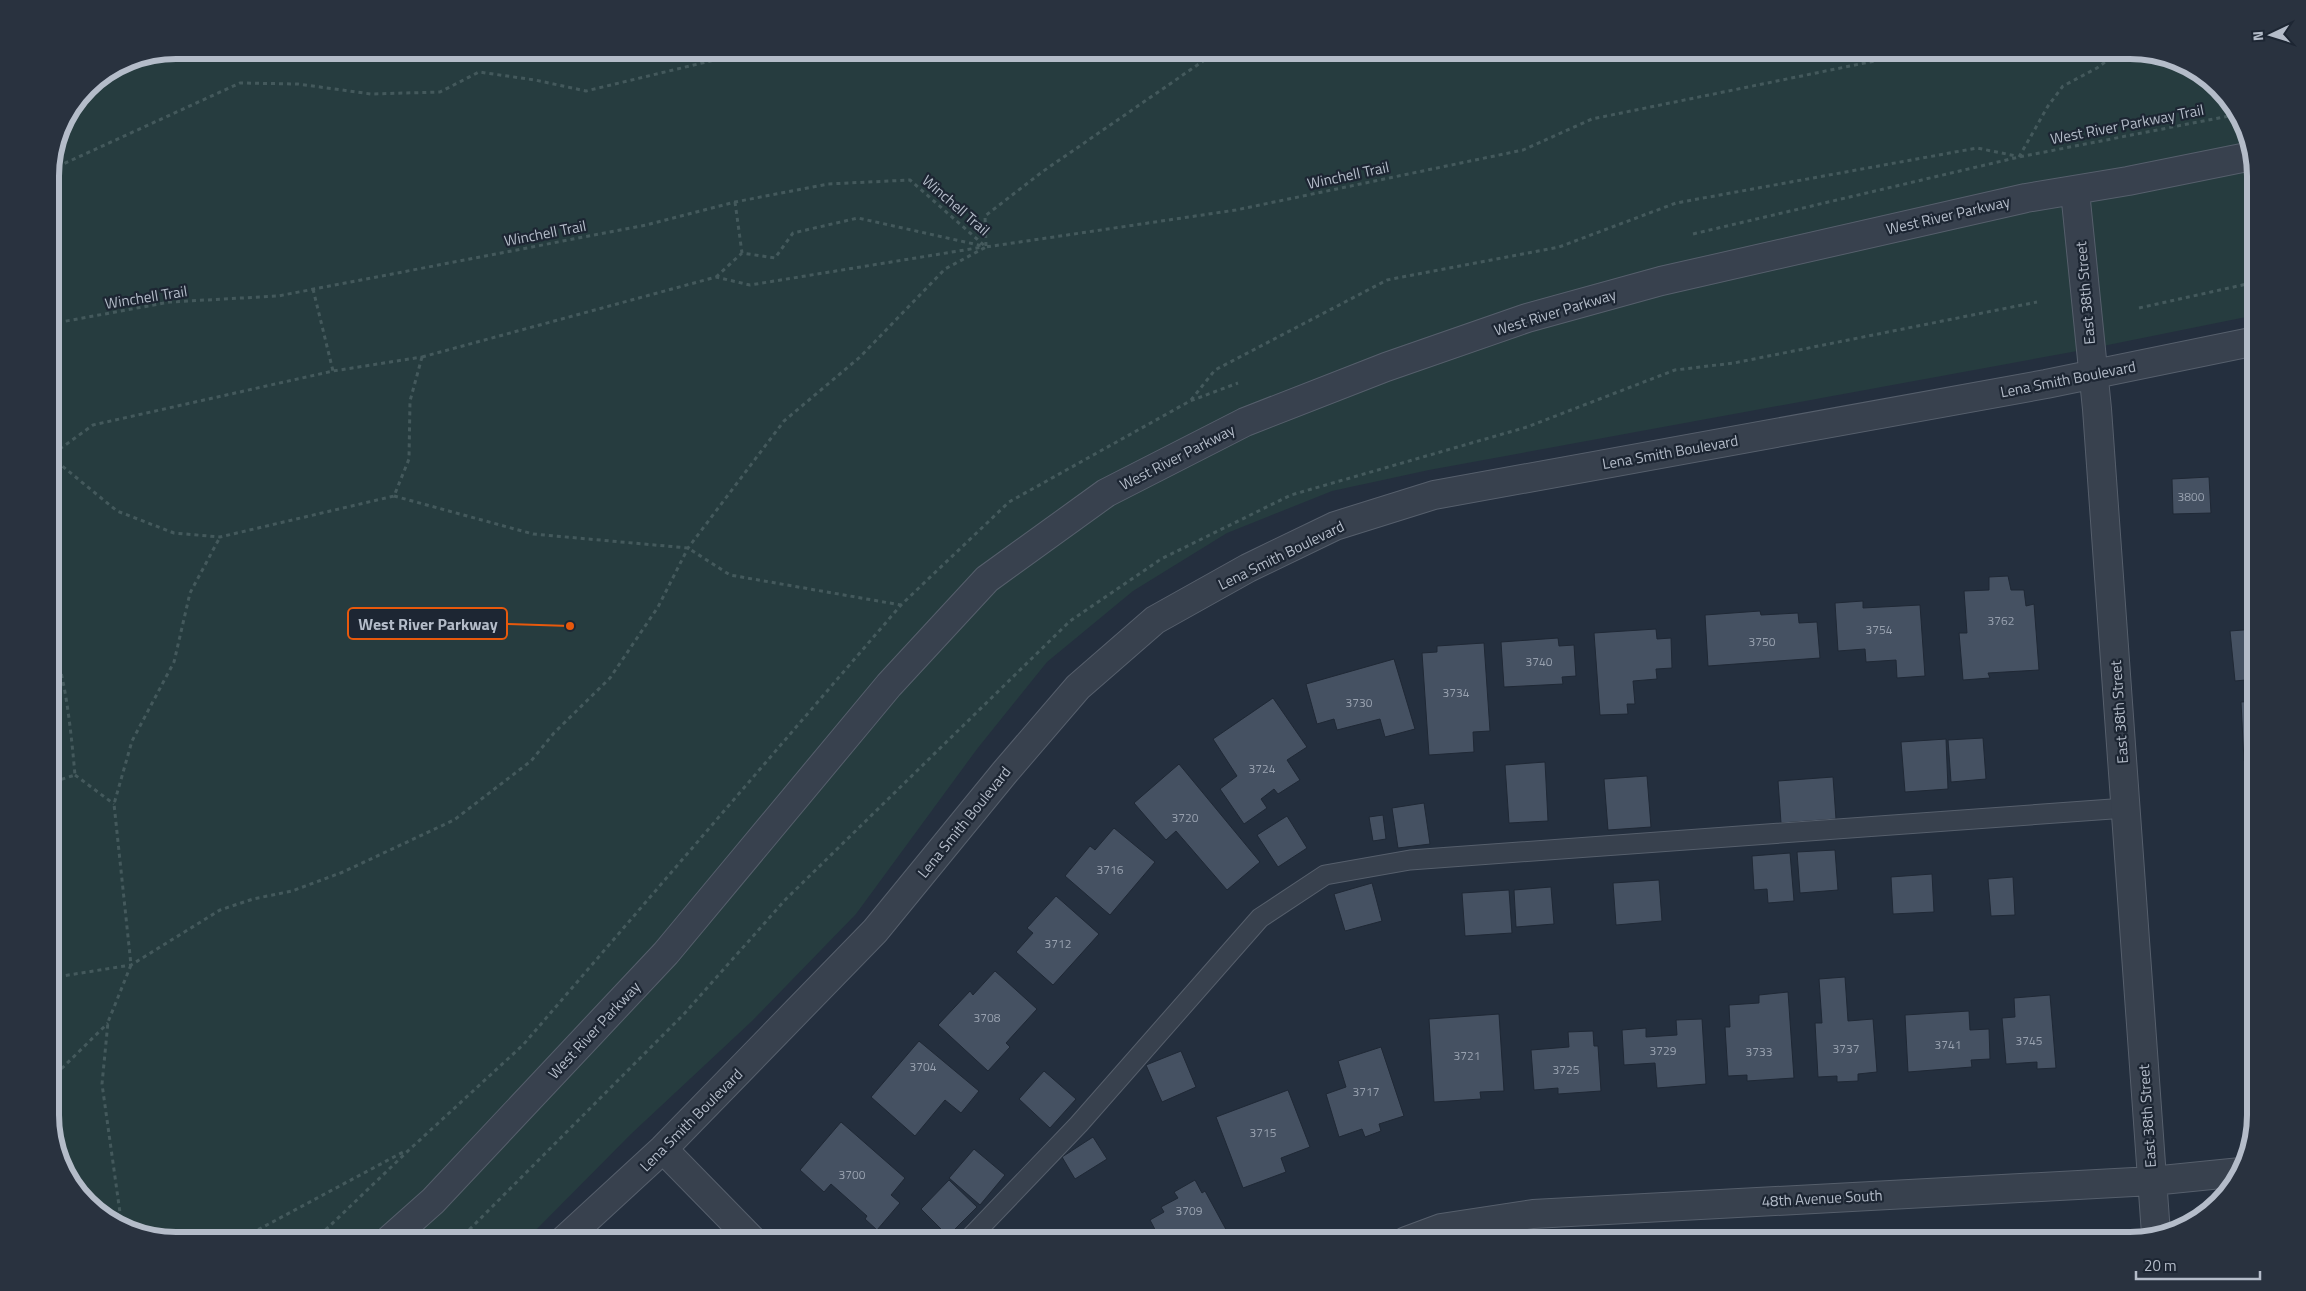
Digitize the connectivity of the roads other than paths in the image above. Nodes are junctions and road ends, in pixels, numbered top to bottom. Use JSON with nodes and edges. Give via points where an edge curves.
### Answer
{"nodes":[{"id":1,"x":2246,"y":157,"type":"edge"},
{"id":2,"x":2075,"y":191,"type":"junction"},
{"id":3,"x":2247,"y":343,"type":"edge"},
{"id":4,"x":2093,"y":375,"type":"junction"},
{"id":5,"x":2126,"y":808,"type":"junction"},
{"id":6,"x":664,"y":1149,"type":"junction"},
{"id":7,"x":2232,"y":1173,"type":"edge"},
{"id":8,"x":2152,"y":1181,"type":"junction"},
{"id":9,"x":2156,"y":1229,"type":"edge"},
{"id":10,"x":398,"y":1232,"type":"edge"},
{"id":11,"x":573,"y":1232,"type":"edge"},
{"id":12,"x":745,"y":1232,"type":"edge"},
{"id":13,"x":976,"y":1232,"type":"edge"},
{"id":14,"x":1430,"y":1232,"type":"edge"}],
"edges":[{"from":1,"to":2,"type":"street","name":"West River Parkway"},
{"from":2,"to":4,"type":"street","name":"East 38th Street"},
{"from":2,"to":10,"type":"street","name":"West River Parkway","via":[[2026,198],[1661,280],[1527,318],[1386,367],[1245,422],[1106,493],[987,579],[889,685],[666,953],[433,1201]]},
{"from":3,"to":4,"type":"street","name":"Lena Smith Boulevard"},
{"from":4,"to":5,"type":"street","name":"East 38th Street"},
{"from":4,"to":6,"type":"street","name":"Lena Smith Boulevard","via":[[1434,495],[1335,526],[1248,568],[1155,620],[1078,687],[875,931]]},
{"from":5,"to":8,"type":"street","name":"East 38th Street"},
{"from":5,"to":13,"type":"lane","via":[[1410,860],[1324,875],[1260,918],[1079,1124]]},
{"from":6,"to":11,"type":"street","name":"Lena Smith Boulevard"},
{"from":6,"to":12,"type":"street"},
{"from":7,"to":8,"type":"street","name":"48th Avenue South"},
{"from":8,"to":9,"type":"street","name":"East 38th Street"},
{"from":8,"to":14,"type":"street","name":"48th Avenue South","via":[[1533,1214]]}]}
